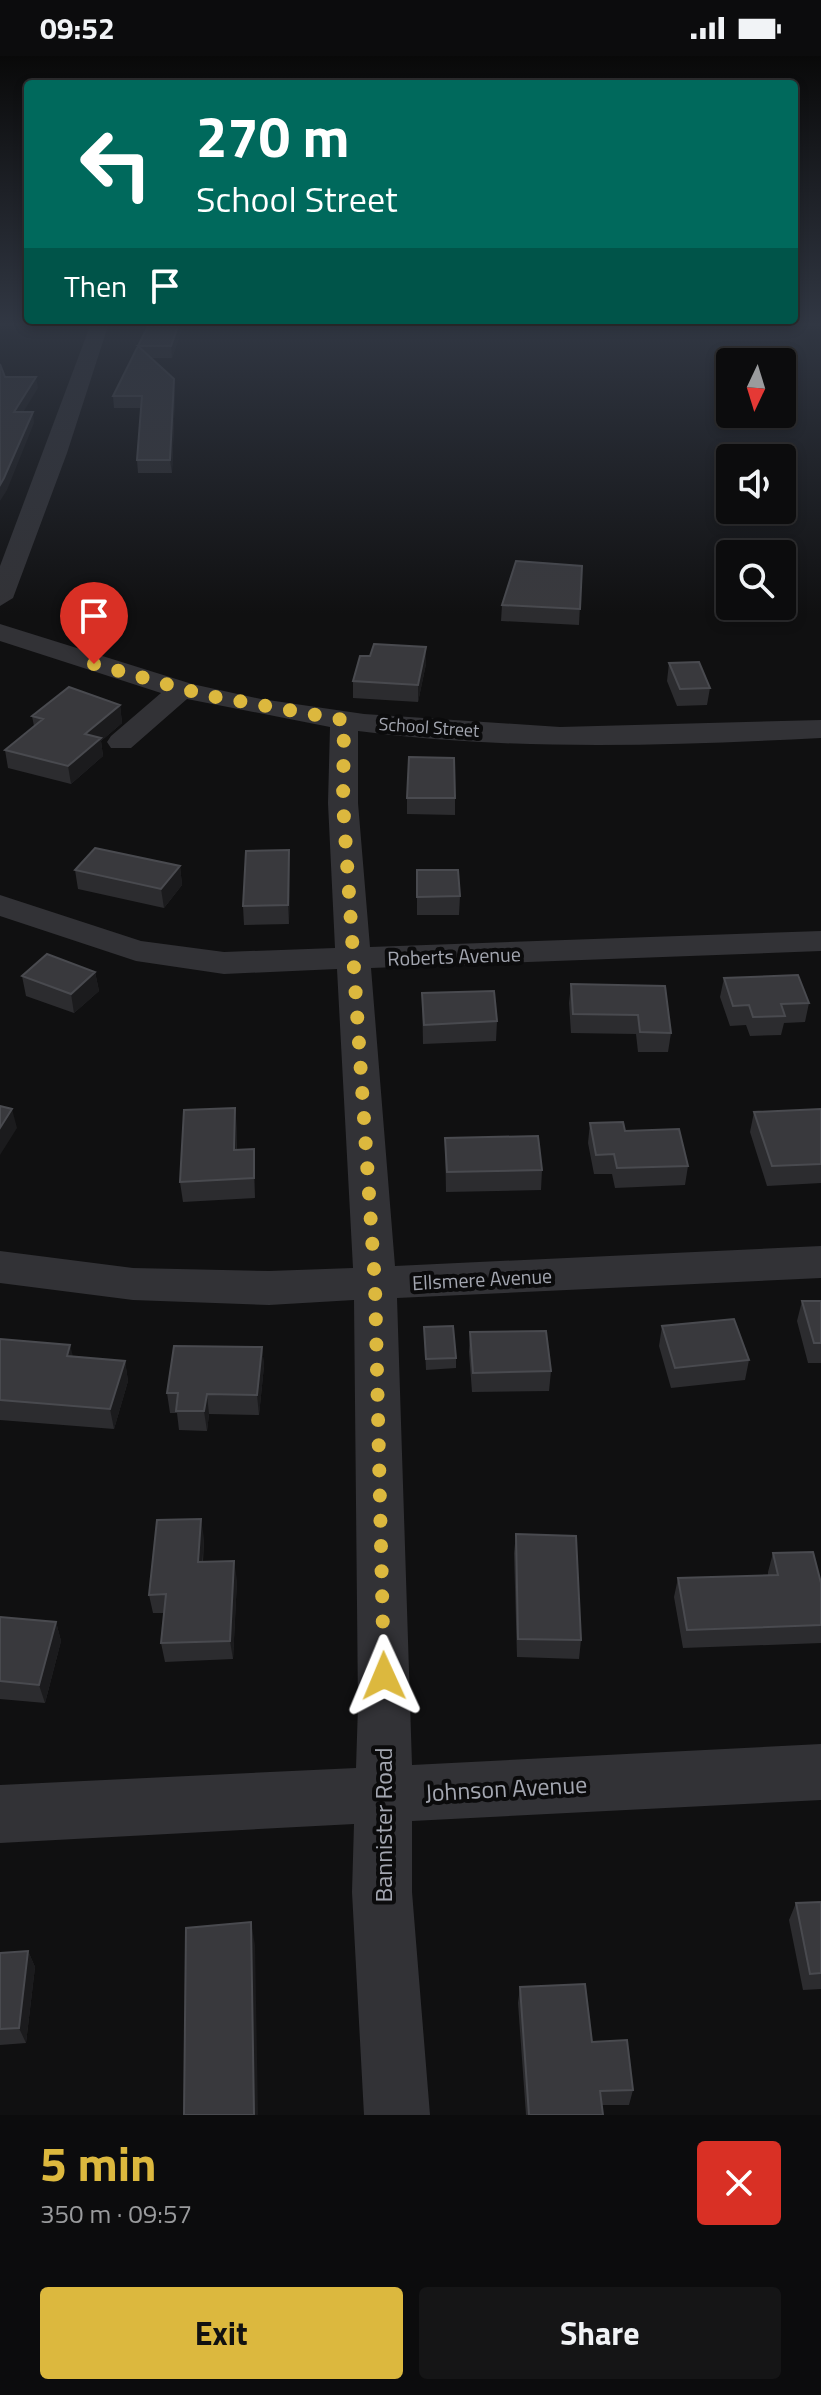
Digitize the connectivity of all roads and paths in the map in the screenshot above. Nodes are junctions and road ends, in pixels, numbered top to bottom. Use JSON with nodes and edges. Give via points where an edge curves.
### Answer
{"nodes":[{"id":1,"x":64,"y":422,"type":"edge"},
{"id":2,"x":0,"y":598,"type":"edge"},
{"id":3,"x":0,"y":632,"type":"edge"},
{"id":4,"x":182,"y":689,"type":"junction"},
{"id":5,"x":344,"y":720,"type":"junction"},
{"id":6,"x":821,"y":729,"type":"edge"},
{"id":7,"x":121,"y":742,"type":"dead end"},
{"id":8,"x":0,"y":905,"type":"edge"},
{"id":9,"x":821,"y":941,"type":"edge"},
{"id":10,"x":354,"y":961,"type":"junction"},
{"id":11,"x":821,"y":1262,"type":"edge"},
{"id":12,"x":0,"y":1267,"type":"edge"},
{"id":13,"x":375,"y":1284,"type":"junction"},
{"id":14,"x":821,"y":1772,"type":"edge"},
{"id":15,"x":381,"y":1794,"type":"junction"},
{"id":16,"x":0,"y":1814,"type":"edge"},
{"id":17,"x":397,"y":2115,"type":"edge"}],
"edges":[{"from":1,"to":2,"type":"street"},
{"from":3,"to":4,"type":"street","name":"School Street"},
{"from":4,"to":5,"type":"street","name":"School Street"},
{"from":4,"to":7,"type":"street"},
{"from":5,"to":6,"type":"street","name":"School Street","via":[[553,734]]},
{"from":5,"to":10,"type":"street","name":"Bannister Road","via":[[342,789]]},
{"from":8,"to":10,"type":"street","name":"Roberts Avenue","via":[[170,958]]},
{"from":9,"to":10,"type":"street","name":"Roberts Avenue"},
{"from":10,"to":13,"type":"street","name":"Bannister Road"},
{"from":11,"to":13,"type":"street","name":"Ellsmere Avenue"},
{"from":12,"to":13,"type":"street","name":"Ellsmere Avenue","via":[[202,1288]]},
{"from":13,"to":15,"type":"street","name":"Bannister Road","via":[[385,1706]]},
{"from":14,"to":15,"type":"street","name":"Johnson Avenue"},
{"from":15,"to":16,"type":"street","name":"Johnson Avenue"},
{"from":15,"to":17,"type":"street","name":"Bannister Road"}]}
